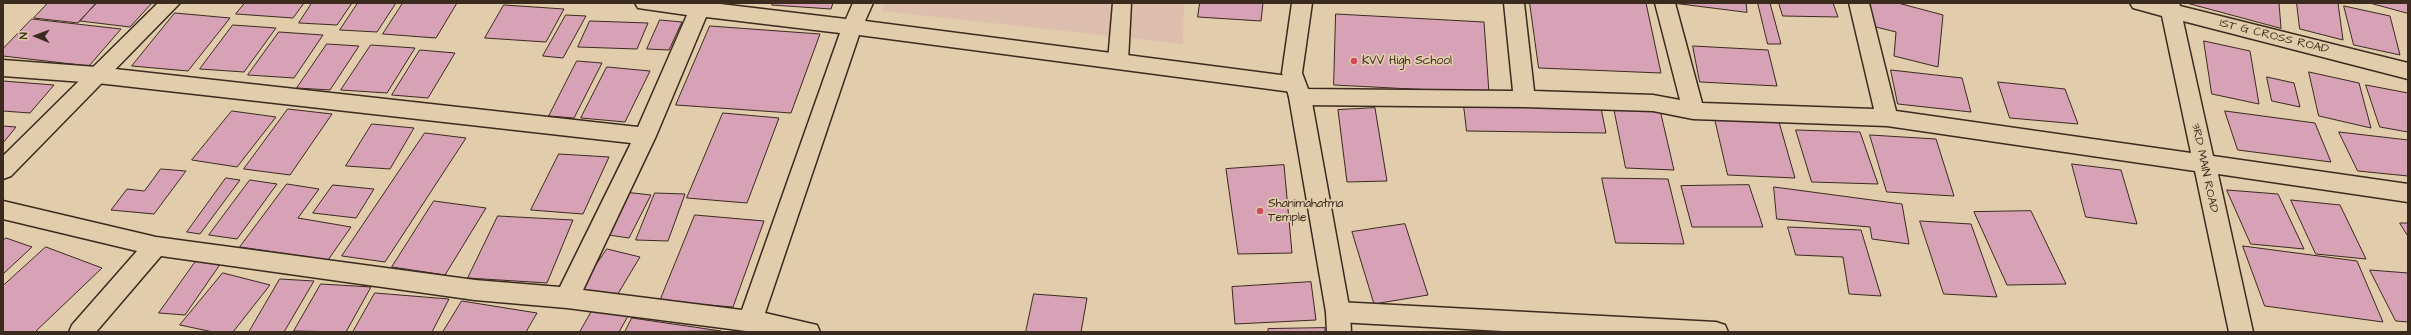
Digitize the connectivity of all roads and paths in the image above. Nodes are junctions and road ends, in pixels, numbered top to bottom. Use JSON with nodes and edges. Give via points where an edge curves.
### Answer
{"nodes":[{"id":1,"x":170,"y":3,"type":"edge"},
{"id":2,"x":645,"y":3,"type":"edge"},
{"id":3,"x":862,"y":3,"type":"edge"},
{"id":4,"x":1122,"y":3,"type":"edge"},
{"id":5,"x":1302,"y":3,"type":"edge"},
{"id":6,"x":1514,"y":3,"type":"edge"},
{"id":7,"x":1665,"y":3,"type":"edge"},
{"id":8,"x":1859,"y":3,"type":"edge"},
{"id":9,"x":2140,"y":3,"type":"edge"},
{"id":10,"x":701,"y":6,"type":"edge"},
{"id":11,"x":2169,"y":6,"type":"edge"},
{"id":12,"x":852,"y":27,"type":"junction"},
{"id":13,"x":1118,"y":61,"type":"junction"},
{"id":14,"x":3,"y":68,"type":"edge"},
{"id":15,"x":2408,"y":71,"type":"edge"},
{"id":16,"x":97,"y":76,"type":"junction"},
{"id":17,"x":1298,"y":91,"type":"junction"},
{"id":18,"x":1524,"y":99,"type":"junction"},
{"id":19,"x":1693,"y":111,"type":"junction"},
{"id":20,"x":1887,"y":118,"type":"junction"},
{"id":21,"x":645,"y":136,"type":"junction"},
{"id":22,"x":2203,"y":164,"type":"junction"},
{"id":23,"x":3,"y":170,"type":"edge"},
{"id":24,"x":2408,"y":193,"type":"edge"},
{"id":25,"x":3,"y":210,"type":"edge"},
{"id":26,"x":156,"y":246,"type":"junction"},
{"id":27,"x":567,"y":298,"type":"junction"},
{"id":28,"x":750,"y":321,"type":"junction"},
{"id":29,"x":1338,"y":322,"type":"edge"},
{"id":30,"x":81,"y":332,"type":"edge"},
{"id":31,"x":808,"y":332,"type":"edge"},
{"id":32,"x":1716,"y":332,"type":"edge"},
{"id":33,"x":2241,"y":332,"type":"edge"}],
"edges":[{"from":1,"to":16,"type":"street"},
{"from":2,"to":10,"type":"street"},
{"from":3,"to":12,"type":"street"},
{"from":4,"to":13,"type":"lane"},
{"from":5,"to":17,"type":"street","via":[[1292,72]]},
{"from":6,"to":18,"type":"street"},
{"from":7,"to":19,"type":"street"},
{"from":8,"to":20,"type":"street"},
{"from":9,"to":11,"type":"street","name":"1ST G CROSS ROAD"},
{"from":10,"to":12,"type":"street"},
{"from":10,"to":21,"type":"street"},
{"from":11,"to":15,"type":"street","name":"1ST G CROSS ROAD"},
{"from":11,"to":22,"type":"street","name":"3RD MAIN ROAD"},
{"from":12,"to":13,"type":"street"},
{"from":12,"to":28,"type":"street"},
{"from":13,"to":17,"type":"street"},
{"from":14,"to":16,"type":"street"},
{"from":16,"to":21,"type":"street"},
{"from":16,"to":23,"type":"street"},
{"from":17,"to":18,"type":"street"},
{"from":17,"to":29,"type":"street"},
{"from":18,"to":19,"type":"street","via":[[1653,104]]},
{"from":19,"to":20,"type":"street"},
{"from":20,"to":22,"type":"street"},
{"from":21,"to":27,"type":"street"},
{"from":22,"to":24,"type":"street"},
{"from":22,"to":33,"type":"street","name":"3RD MAIN ROAD"},
{"from":25,"to":26,"type":"street"},
{"from":26,"to":27,"type":"street","via":[[474,290]]},
{"from":26,"to":30,"type":"street"},
{"from":27,"to":28,"type":"street"},
{"from":28,"to":31,"type":"street"},
{"from":29,"to":32,"type":"street"}]}
